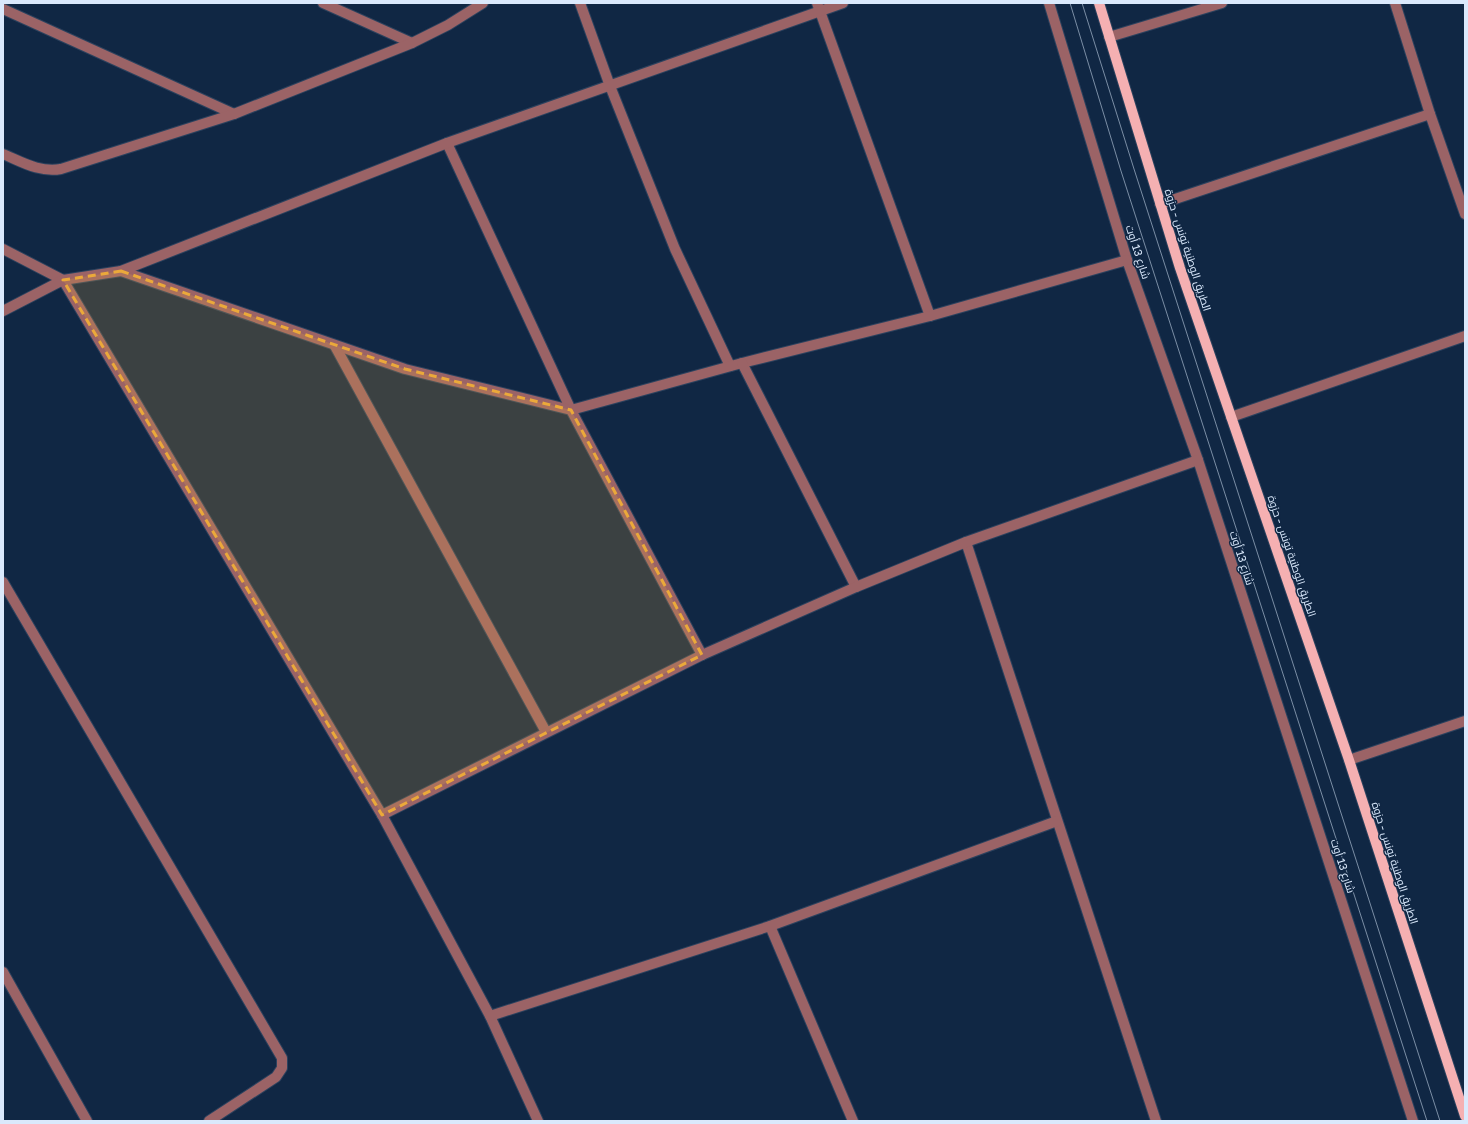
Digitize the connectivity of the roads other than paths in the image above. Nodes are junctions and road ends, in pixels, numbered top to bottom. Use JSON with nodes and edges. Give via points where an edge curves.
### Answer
{"nodes":[{"id":1,"x":323,"y":3,"type":"edge"},
{"id":2,"x":483,"y":3,"type":"edge"},
{"id":3,"x":580,"y":3,"type":"edge"},
{"id":4,"x":843,"y":3,"type":"edge"},
{"id":5,"x":1049,"y":3,"type":"edge"},
{"id":6,"x":1099,"y":3,"type":"edge"},
{"id":7,"x":1222,"y":3,"type":"edge"},
{"id":8,"x":1395,"y":3,"type":"edge"},
{"id":9,"x":5,"y":7,"type":"edge"},
{"id":10,"x":819,"y":7,"type":"edge"},
{"id":11,"x":1109,"y":37,"type":"junction"},
{"id":12,"x":412,"y":43,"type":"junction"},
{"id":13,"x":610,"y":86,"type":"junction"},
{"id":14,"x":234,"y":114,"type":"junction"},
{"id":15,"x":1430,"y":114,"type":"junction"},
{"id":16,"x":447,"y":144,"type":"junction"},
{"id":17,"x":3,"y":154,"type":"edge"},
{"id":18,"x":1160,"y":204,"type":"junction"},
{"id":19,"x":1465,"y":214,"type":"edge"},
{"id":20,"x":3,"y":248,"type":"edge"},
{"id":21,"x":1127,"y":260,"type":"junction"},
{"id":22,"x":120,"y":271,"type":"junction"},
{"id":23,"x":63,"y":280,"type":"junction"},
{"id":24,"x":3,"y":311,"type":"edge"},
{"id":25,"x":930,"y":316,"type":"junction"},
{"id":26,"x":1465,"y":336,"type":"edge"},
{"id":27,"x":335,"y":346,"type":"junction"},
{"id":28,"x":742,"y":363,"type":"junction"},
{"id":29,"x":730,"y":366,"type":"junction"},
{"id":30,"x":571,"y":410,"type":"junction"},
{"id":31,"x":1231,"y":418,"type":"junction"},
{"id":32,"x":1198,"y":460,"type":"junction"},
{"id":33,"x":966,"y":542,"type":"junction"},
{"id":34,"x":3,"y":582,"type":"edge"},
{"id":35,"x":856,"y":587,"type":"junction"},
{"id":36,"x":702,"y":655,"type":"junction"},
{"id":37,"x":1465,"y":721,"type":"edge"},
{"id":38,"x":546,"y":732,"type":"junction"},
{"id":39,"x":1349,"y":760,"type":"junction"},
{"id":40,"x":382,"y":815,"type":"junction"},
{"id":41,"x":1057,"y":820,"type":"junction"},
{"id":42,"x":770,"y":926,"type":"junction"},
{"id":43,"x":3,"y":972,"type":"edge"},
{"id":44,"x":490,"y":1016,"type":"junction"},
{"id":45,"x":1465,"y":1116,"type":"edge"},
{"id":46,"x":87,"y":1121,"type":"edge"},
{"id":47,"x":209,"y":1121,"type":"edge"},
{"id":48,"x":538,"y":1121,"type":"edge"},
{"id":49,"x":853,"y":1121,"type":"edge"},
{"id":50,"x":1156,"y":1121,"type":"edge"},
{"id":51,"x":1413,"y":1121,"type":"edge"}],
"edges":[{"from":1,"to":12,"type":"street"},
{"from":2,"to":12,"type":"street"},
{"from":3,"to":13,"type":"street"},
{"from":4,"to":10,"type":"street"},
{"from":5,"to":21,"type":"street","name":"شارع 13 أوت"},
{"from":6,"to":11,"type":"main road","name":"الطريق الوطنية تونس - حزوة"},
{"from":7,"to":11,"type":"street"},
{"from":8,"to":15,"type":"street"},
{"from":9,"to":14,"type":"street"},
{"from":10,"to":13,"type":"street"},
{"from":10,"to":25,"type":"street"},
{"from":11,"to":18,"type":"main road","name":"الطريق الوطنية تونس - حزوة"},
{"from":12,"to":14,"type":"street"},
{"from":13,"to":16,"type":"street"},
{"from":13,"to":29,"type":"street","via":[[675,249]]},
{"from":14,"to":17,"type":"street","via":[[61,170],[42,170]]},
{"from":15,"to":18,"type":"street"},
{"from":15,"to":19,"type":"street"},
{"from":16,"to":22,"type":"street"},
{"from":16,"to":30,"type":"street"},
{"from":18,"to":31,"type":"main road","name":"الطريق الوطنية تونس - حزوة"},
{"from":20,"to":23,"type":"street"},
{"from":21,"to":25,"type":"street"},
{"from":21,"to":32,"type":"street","name":"شارع 13 أوت"},
{"from":22,"to":23,"type":"street"},
{"from":22,"to":27,"type":"street"},
{"from":23,"to":24,"type":"street"},
{"from":23,"to":40,"type":"street"},
{"from":25,"to":28,"type":"street"},
{"from":26,"to":31,"type":"street"},
{"from":27,"to":30,"type":"street","via":[[405,369]]},
{"from":27,"to":38,"type":"street"},
{"from":28,"to":29,"type":"street"},
{"from":28,"to":35,"type":"street"},
{"from":29,"to":30,"type":"street"},
{"from":30,"to":36,"type":"street"},
{"from":31,"to":39,"type":"main road","name":"الطريق الوطنية تونس - حزوة"},
{"from":32,"to":33,"type":"street"},
{"from":32,"to":51,"type":"street","name":"شارع 13 أوت"},
{"from":33,"to":35,"type":"street"},
{"from":33,"to":41,"type":"street"},
{"from":34,"to":47,"type":"street","via":[[282,1058],[282,1068],[276,1077]]},
{"from":35,"to":36,"type":"street"},
{"from":36,"to":38,"type":"street"},
{"from":37,"to":39,"type":"street"},
{"from":38,"to":40,"type":"street"},
{"from":39,"to":45,"type":"main road","name":"الطريق الوطنية تونس - حزوة"},
{"from":40,"to":44,"type":"street"},
{"from":41,"to":42,"type":"street"},
{"from":41,"to":50,"type":"street"},
{"from":42,"to":44,"type":"street"},
{"from":42,"to":49,"type":"street"},
{"from":43,"to":46,"type":"street"},
{"from":44,"to":48,"type":"street"}]}
